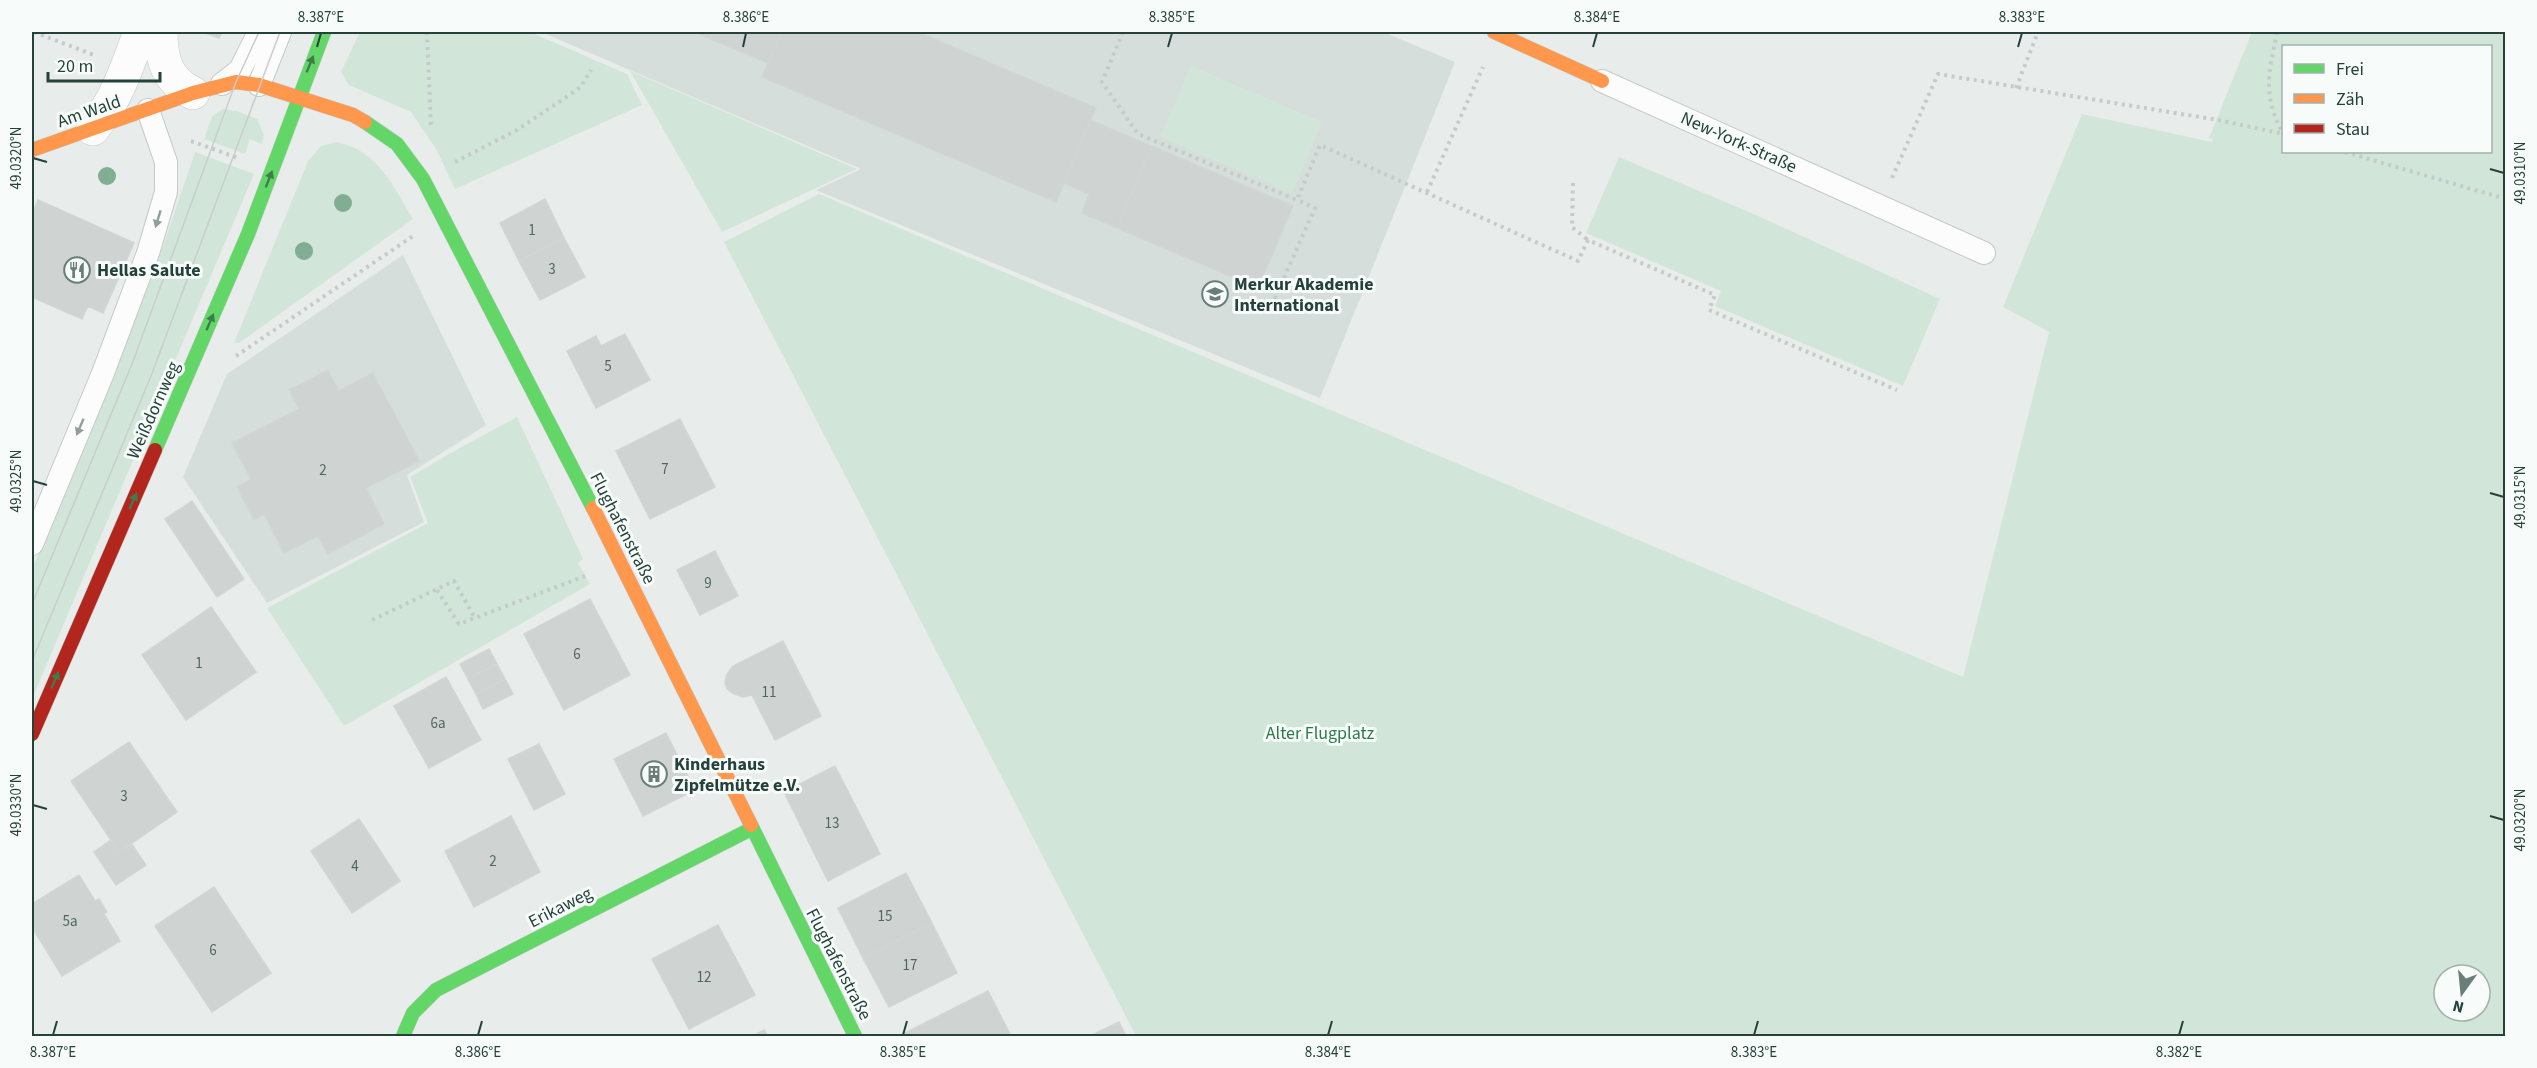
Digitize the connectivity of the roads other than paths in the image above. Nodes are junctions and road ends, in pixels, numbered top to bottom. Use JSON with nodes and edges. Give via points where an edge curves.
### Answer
{"nodes":[{"id":1,"x":140,"y":32,"type":"edge"},
{"id":2,"x":161,"y":32,"type":"edge"},
{"id":3,"x":259,"y":32,"type":"edge"},
{"id":4,"x":280,"y":32,"type":"edge"},
{"id":5,"x":324,"y":32,"type":"edge"},
{"id":6,"x":1494,"y":32,"type":"edge"},
{"id":7,"x":1602,"y":81,"type":"joint"},
{"id":8,"x":259,"y":84,"type":"junction"},
{"id":9,"x":208,"y":89,"type":"junction"},
{"id":10,"x":297,"y":97,"type":"junction"},
{"id":11,"x":148,"y":110,"type":"junction"},
{"id":12,"x":93,"y":129,"type":"junction"},
{"id":13,"x":32,"y":150,"type":"edge"},
{"id":14,"x":1984,"y":253,"type":"dead end"},
{"id":15,"x":32,"y":544,"type":"edge"},
{"id":16,"x":32,"y":734,"type":"edge"},
{"id":17,"x":751,"y":829,"type":"junction"},
{"id":18,"x":403,"y":1036,"type":"edge"},
{"id":19,"x":855,"y":1036,"type":"edge"}],
"edges":[{"from":1,"to":12,"type":"street","via":[[127,72],[109,109]]},
{"from":2,"to":9,"type":"street","via":[[165,64],[173,80]]},
{"from":3,"to":9,"type":"lane","via":[[240,70]]},
{"from":4,"to":8,"type":"lane"},
{"from":10,"to":5,"type":"street","name":"Weißdornweg","one_way":true},
{"from":6,"to":7,"type":"street","name":"New-York-Straße"},
{"from":7,"to":14,"type":"lane","name":"New-York-Straße"},
{"from":8,"to":9,"type":"street","name":"Am Wald","via":[[236,82]]},
{"from":8,"to":10,"type":"street","name":"Am Wald"},
{"from":9,"to":11,"type":"street","name":"Am Wald"},
{"from":16,"to":10,"type":"street","name":"Weißdornweg","one_way":true,"via":[[194,360],[278,156]]},
{"from":10,"to":17,"type":"street","name":"Flughafenstraße","via":[[353,115],[381,131],[397,144],[423,180],[619,559]]},
{"from":11,"to":12,"type":"street","name":"Am Wald"},
{"from":11,"to":15,"type":"lane","one_way":true,"via":[[166,162],[166,192],[148,253],[103,373]]},
{"from":12,"to":13,"type":"street","name":"Am Wald"},
{"from":17,"to":18,"type":"street","name":"Erikaweg","via":[[436,990],[413,1013]]},
{"from":17,"to":19,"type":"street","name":"Flughafenstraße"}]}
